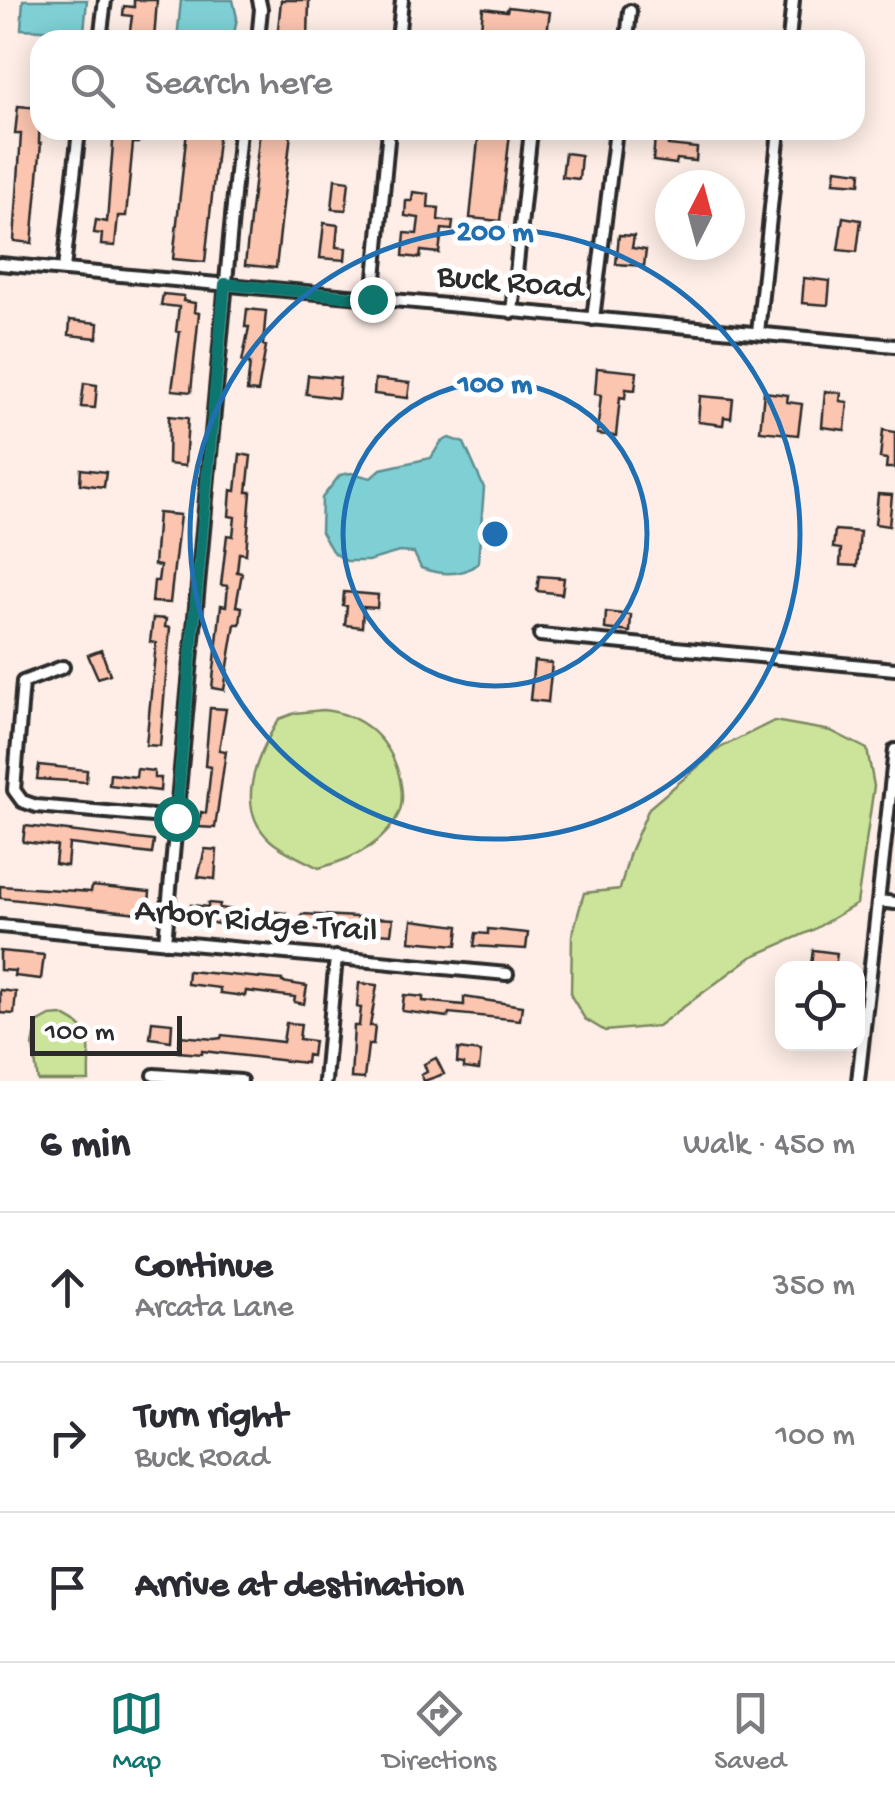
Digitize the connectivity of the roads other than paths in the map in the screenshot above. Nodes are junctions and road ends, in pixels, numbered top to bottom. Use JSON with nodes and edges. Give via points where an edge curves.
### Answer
{"nodes":[{"id":1,"x":105,"y":0,"type":"edge"},
{"id":2,"x":259,"y":0,"type":"edge"},
{"id":3,"x":402,"y":0,"type":"edge"},
{"id":4,"x":793,"y":0,"type":"edge"},
{"id":5,"x":630,"y":11,"type":"dead end"},
{"id":6,"x":101,"y":30,"type":"edge"},
{"id":7,"x":259,"y":30,"type":"edge"},
{"id":8,"x":399,"y":30,"type":"edge"},
{"id":9,"x":628,"y":30,"type":"edge"},
{"id":10,"x":790,"y":30,"type":"edge"},
{"id":11,"x":78,"y":140,"type":"edge"},
{"id":12,"x":239,"y":140,"type":"edge"},
{"id":13,"x":389,"y":140,"type":"edge"},
{"id":14,"x":530,"y":140,"type":"edge"},
{"id":15,"x":615,"y":140,"type":"edge"},
{"id":16,"x":778,"y":140,"type":"edge"},
{"id":17,"x":0,"y":264,"type":"edge"},
{"id":18,"x":64,"y":269,"type":"junction"},
{"id":19,"x":225,"y":284,"type":"junction"},
{"id":20,"x":372,"y":299,"type":"junction"},
{"id":21,"x":512,"y":312,"type":"junction"},
{"id":22,"x":594,"y":319,"type":"junction"},
{"id":23,"x":758,"y":333,"type":"junction"},
{"id":24,"x":895,"y":346,"type":"edge"},
{"id":25,"x":540,"y":635,"type":"dead end"},
{"id":26,"x":63,"y":667,"type":"dead end"},
{"id":27,"x":895,"y":669,"type":"edge"},
{"id":28,"x":895,"y":750,"type":"edge"},
{"id":29,"x":176,"y":818,"type":"junction"},
{"id":30,"x":879,"y":901,"type":"junction"},
{"id":31,"x":895,"y":904,"type":"edge"},
{"id":32,"x":0,"y":926,"type":"edge"},
{"id":33,"x":165,"y":942,"type":"junction"},
{"id":34,"x":336,"y":958,"type":"junction"},
{"id":35,"x":508,"y":974,"type":"dead end"},
{"id":36,"x":154,"y":1075,"type":"dead end"},
{"id":37,"x":241,"y":1081,"type":"edge"},
{"id":38,"x":325,"y":1081,"type":"edge"},
{"id":39,"x":858,"y":1081,"type":"edge"}],
"edges":[{"from":1,"to":6,"type":"street"},
{"from":2,"to":7,"type":"street"},
{"from":3,"to":8,"type":"street"},
{"from":4,"to":10,"type":"street"},
{"from":5,"to":9,"type":"street"},
{"from":11,"to":18,"type":"street"},
{"from":12,"to":19,"type":"street"},
{"from":13,"to":20,"type":"street"},
{"from":14,"to":21,"type":"street"},
{"from":15,"to":22,"type":"street"},
{"from":16,"to":23,"type":"street"},
{"from":17,"to":18,"type":"street","name":"Buck Road"},
{"from":18,"to":19,"type":"street","name":"Buck Road"},
{"from":19,"to":20,"type":"street","name":"Buck Road"},
{"from":19,"to":29,"type":"street"},
{"from":20,"to":21,"type":"street","name":"Buck Road"},
{"from":21,"to":22,"type":"street","name":"Buck Road"},
{"from":22,"to":23,"type":"street","name":"Buck Road"},
{"from":23,"to":24,"type":"street","name":"Buck Road"},
{"from":25,"to":27,"type":"street"},
{"from":26,"to":29,"type":"street","via":[[23,682],[14,790],[22,801]]},
{"from":28,"to":30,"type":"street"},
{"from":29,"to":33,"type":"street"},
{"from":30,"to":31,"type":"street"},
{"from":30,"to":39,"type":"street"},
{"from":32,"to":33,"type":"street","name":"Arbor Ridge Trail"},
{"from":33,"to":34,"type":"street","name":"Arbor Ridge Trail"},
{"from":34,"to":35,"type":"street","name":"Arbor Ridge Trail"},
{"from":34,"to":38,"type":"street"},
{"from":36,"to":37,"type":"street"}]}
